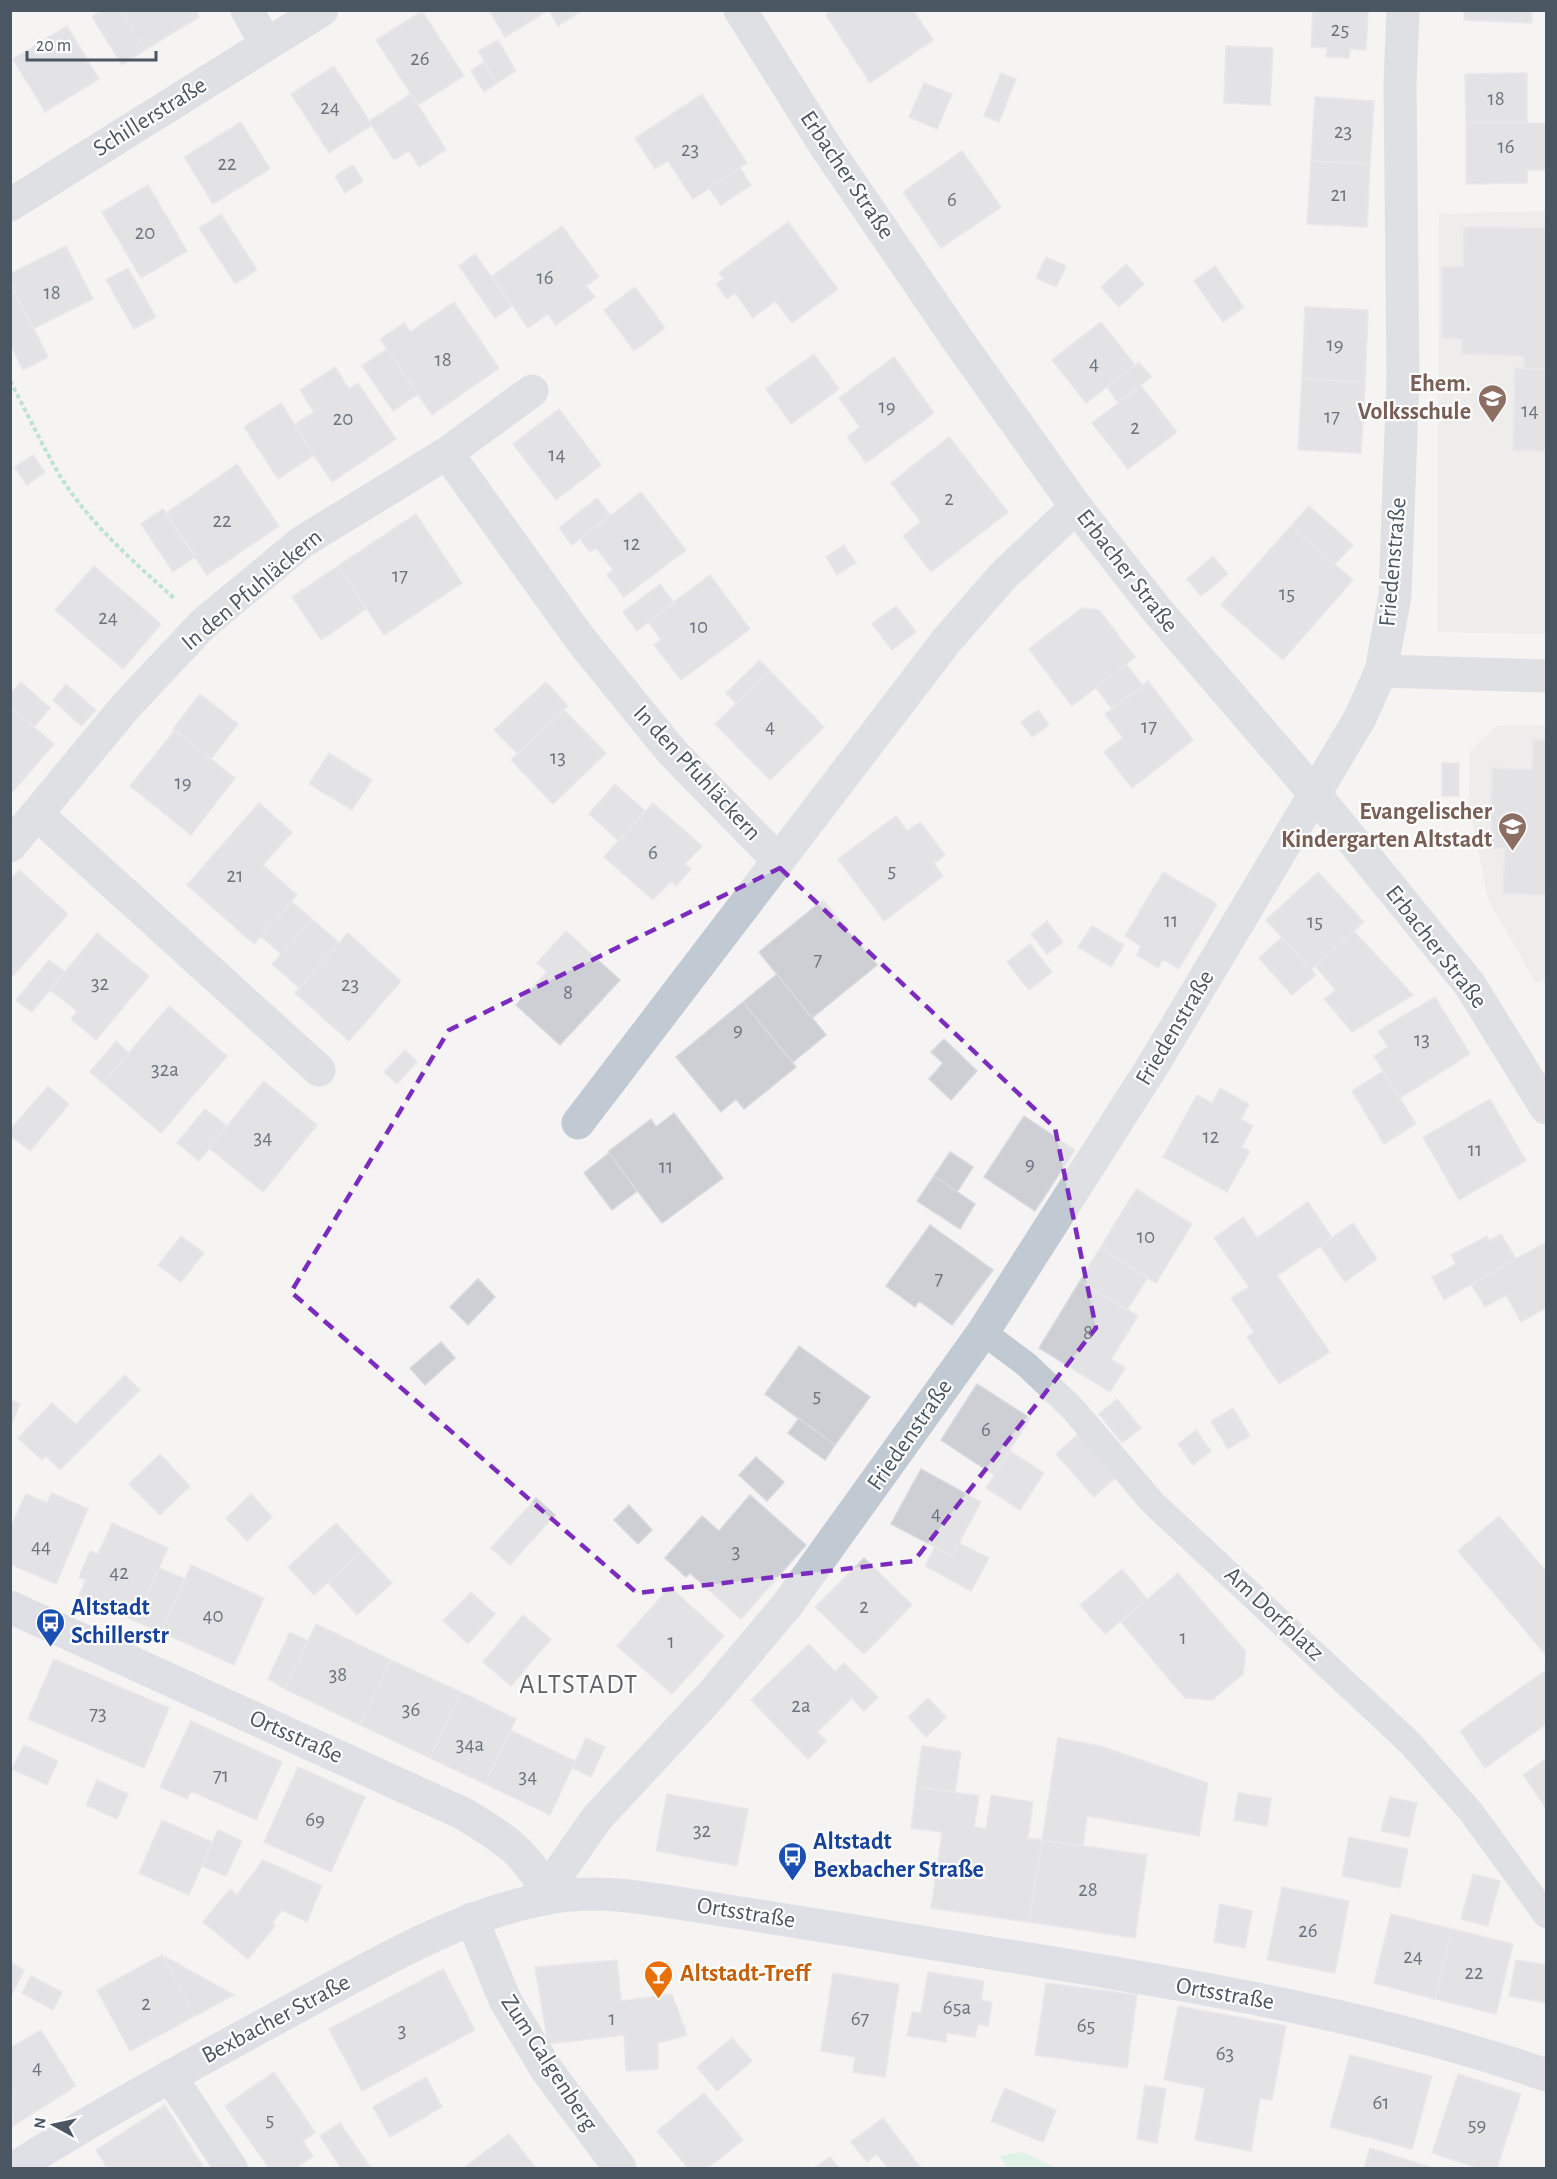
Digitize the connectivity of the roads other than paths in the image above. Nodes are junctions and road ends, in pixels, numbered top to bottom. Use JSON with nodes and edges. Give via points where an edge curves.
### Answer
{"nodes":[{"id":1,"x":247,"y":10,"type":"edge"},
{"id":2,"x":322,"y":10,"type":"edge"},
{"id":3,"x":740,"y":10,"type":"edge"},
{"id":4,"x":1403,"y":10,"type":"edge"},
{"id":5,"x":266,"y":44,"type":"junction"},
{"id":6,"x":10,"y":206,"type":"edge"},
{"id":7,"x":532,"y":391,"type":"dead end"},
{"id":8,"x":447,"y":453,"type":"junction"},
{"id":9,"x":1076,"y":507,"type":"junction"},
{"id":10,"x":1381,"y":671,"type":"junction"},
{"id":11,"x":1546,"y":676,"type":"edge"},
{"id":12,"x":1314,"y":793,"type":"junction"},
{"id":13,"x":37,"y":814,"type":"junction"},
{"id":14,"x":10,"y":846,"type":"edge"},
{"id":15,"x":777,"y":859,"type":"junction"},
{"id":16,"x":319,"y":1070,"type":"dead end"},
{"id":17,"x":1546,"y":1108,"type":"edge"},
{"id":18,"x":578,"y":1123,"type":"dead end"},
{"id":19,"x":982,"y":1332,"type":"junction"},
{"id":20,"x":10,"y":1607,"type":"edge"},
{"id":21,"x":550,"y":1898,"type":"junction"},
{"id":22,"x":1546,"y":1915,"type":"edge"},
{"id":23,"x":472,"y":1918,"type":"junction"},
{"id":24,"x":1546,"y":2075,"type":"edge"},
{"id":25,"x":170,"y":2076,"type":"junction"},
{"id":26,"x":15,"y":2169,"type":"edge"},
{"id":27,"x":231,"y":2169,"type":"edge"},
{"id":28,"x":620,"y":2169,"type":"edge"}],
"edges":[{"from":1,"to":5,"type":"street"},
{"from":2,"to":5,"type":"street","name":"Schillerstraße"},
{"from":3,"to":9,"type":"street","name":"Erbacher Straße","via":[[835,159]]},
{"from":4,"to":10,"type":"street","name":"Friedenstraße","via":[[1403,378],[1395,596]]},
{"from":5,"to":6,"type":"street","name":"Schillerstraße"},
{"from":7,"to":8,"type":"street","name":"In den Pfuhläckern"},
{"from":8,"to":13,"type":"street","name":"In den Pfuhläckern","via":[[302,542],[203,624],[126,705]]},
{"from":8,"to":15,"type":"street","name":"In den Pfuhläckern","via":[[596,659],[672,752]]},
{"from":9,"to":12,"type":"street","name":"Erbacher Straße","via":[[1156,609]]},
{"from":9,"to":15,"type":"street","name":"In den Pfuhläckern","via":[[1003,576],[947,640]]},
{"from":10,"to":11,"type":"street"},
{"from":10,"to":12,"type":"street","name":"Friedenstraße","via":[[1360,718]]},
{"from":12,"to":17,"type":"street","name":"Erbacher Straße","via":[[1470,986]]},
{"from":12,"to":19,"type":"street","name":"Friedenstraße","via":[[1155,1062]]},
{"from":13,"to":14,"type":"street","name":"In den Pfuhläckern"},
{"from":13,"to":16,"type":"street"},
{"from":15,"to":18,"type":"street","name":"In den Pfuhläckern"},
{"from":19,"to":21,"type":"street","name":"Friedenstraße","via":[[787,1605],[713,1693],[597,1818],[562,1868]]},
{"from":19,"to":22,"type":"lane","name":"Am Dorfplatz","via":[[1027,1365],[1073,1409],[1153,1503],[1410,1743],[1471,1812]]},
{"from":20,"to":21,"type":"main road","name":"Ortsstraße","via":[[464,1814],[508,1840],[534,1868]]},
{"from":21,"to":23,"type":"main road","name":"Bexbacher Straße"},
{"from":21,"to":24,"type":"main road","name":"Ortsstraße","via":[[583,1894],[635,1896],[1155,1981],[1380,2026]]},
{"from":23,"to":25,"type":"main road","name":"Bexbacher Straße"},
{"from":23,"to":28,"type":"street","name":"Zum Galgenberg","via":[[505,2000],[546,2068]]},
{"from":25,"to":26,"type":"main road","name":"Bexbacher Straße"},
{"from":25,"to":27,"type":"street"}]}
